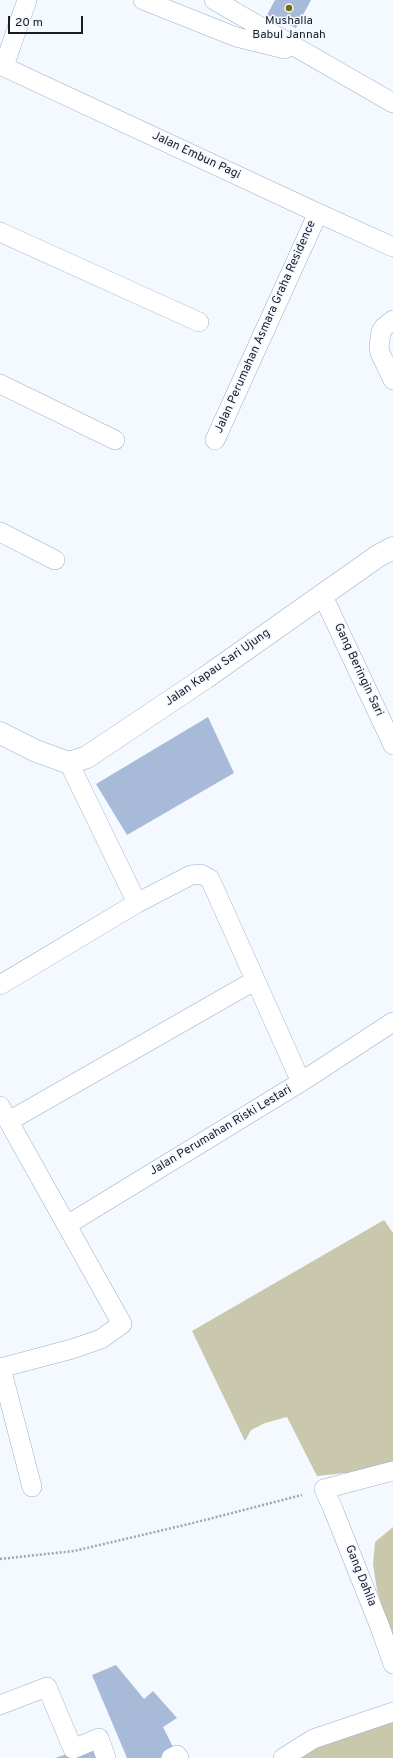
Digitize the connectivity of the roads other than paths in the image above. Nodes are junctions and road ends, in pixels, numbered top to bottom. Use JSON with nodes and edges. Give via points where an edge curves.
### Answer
{"nodes":[{"id":1,"x":27,"y":0,"type":"edge"},
{"id":2,"x":214,"y":0,"type":"edge"},
{"id":3,"x":151,"y":2,"type":"edge"},
{"id":4,"x":304,"y":53,"type":"junction"},
{"id":5,"x":2,"y":65,"type":"edge"},
{"id":6,"x":393,"y":103,"type":"edge"},
{"id":7,"x":318,"y":214,"type":"junction"},
{"id":8,"x":0,"y":232,"type":"edge"},
{"id":9,"x":393,"y":247,"type":"edge"},
{"id":10,"x":393,"y":320,"type":"edge"},
{"id":11,"x":199,"y":322,"type":"dead end"},
{"id":12,"x":393,"y":380,"type":"edge"},
{"id":13,"x":0,"y":384,"type":"edge"},
{"id":14,"x":115,"y":440,"type":"dead end"},
{"id":15,"x":215,"y":440,"type":"dead end"},
{"id":16,"x":0,"y":532,"type":"edge"},
{"id":17,"x":393,"y":548,"type":"edge"},
{"id":18,"x":55,"y":560,"type":"dead end"},
{"id":19,"x":322,"y":594,"type":"junction"},
{"id":20,"x":0,"y":733,"type":"edge"},
{"id":21,"x":393,"y":745,"type":"edge"},
{"id":22,"x":69,"y":763,"type":"junction"},
{"id":23,"x":136,"y":903,"type":"junction"},
{"id":24,"x":254,"y":981,"type":"junction"},
{"id":25,"x":0,"y":985,"type":"edge"},
{"id":26,"x":393,"y":1022,"type":"edge"},
{"id":27,"x":301,"y":1082,"type":"junction"},
{"id":28,"x":4,"y":1114,"type":"edge"},
{"id":29,"x":67,"y":1225,"type":"junction"},
{"id":30,"x":1,"y":1368,"type":"edge"},
{"id":31,"x":393,"y":1471,"type":"edge"},
{"id":32,"x":32,"y":1487,"type":"dead end"},
{"id":33,"x":393,"y":1664,"type":"edge"},
{"id":34,"x":0,"y":1705,"type":"edge"},
{"id":35,"x":393,"y":1712,"type":"edge"},
{"id":36,"x":106,"y":1758,"type":"edge"},
{"id":37,"x":171,"y":1758,"type":"edge"},
{"id":38,"x":179,"y":1758,"type":"edge"},
{"id":39,"x":283,"y":1758,"type":"edge"}],
"edges":[{"from":1,"to":5,"type":"street"},
{"from":2,"to":4,"type":"street"},
{"from":3,"to":4,"type":"street","via":[[236,37]]},
{"from":4,"to":6,"type":"street"},
{"from":5,"to":7,"type":"street","name":"Jalan Embun Pagi"},
{"from":7,"to":9,"type":"street","name":"Jalan Embun Pagi"},
{"from":7,"to":15,"type":"street","name":"Jalan Perumahan Asmara Graha Residence"},
{"from":8,"to":11,"type":"street"},
{"from":10,"to":12,"type":"street","via":[[381,332],[379,347]]},
{"from":13,"to":14,"type":"street"},
{"from":16,"to":18,"type":"street"},
{"from":17,"to":19,"type":"street","name":"Jalan Kapau Sari Ujung"},
{"from":19,"to":21,"type":"street","name":"Gang Beringin Sari"},
{"from":19,"to":22,"type":"street","name":"Jalan Kapau Sari Ujung","via":[[112,741],[87,757]]},
{"from":20,"to":22,"type":"street","via":[[36,751]]},
{"from":22,"to":23,"type":"street"},
{"from":23,"to":24,"type":"street","name":"Jalan Perumahan Riski Lestari","via":[[191,875],[206,876],[213,883]]},
{"from":23,"to":25,"type":"street","name":"Jalan Perumahan Riski Lestari"},
{"from":24,"to":27,"type":"street","name":"Jalan Perumahan Riski Lestari"},
{"from":24,"to":28,"type":"street"},
{"from":26,"to":27,"type":"street"},
{"from":27,"to":29,"type":"street","name":"Jalan Perumahan Riski Lestari"},
{"from":28,"to":29,"type":"street"},
{"from":29,"to":30,"type":"street","via":[[122,1324],[102,1339]]},
{"from":30,"to":32,"type":"street"},
{"from":31,"to":33,"type":"street","name":"Gang Dahlia","via":[[324,1489]]},
{"from":34,"to":36,"type":"street","via":[[47,1687],[73,1749],[99,1738]]},
{"from":35,"to":39,"type":"street","via":[[313,1739]]},
{"from":37,"to":38,"type":"street","via":[[177,1755]]}]}
